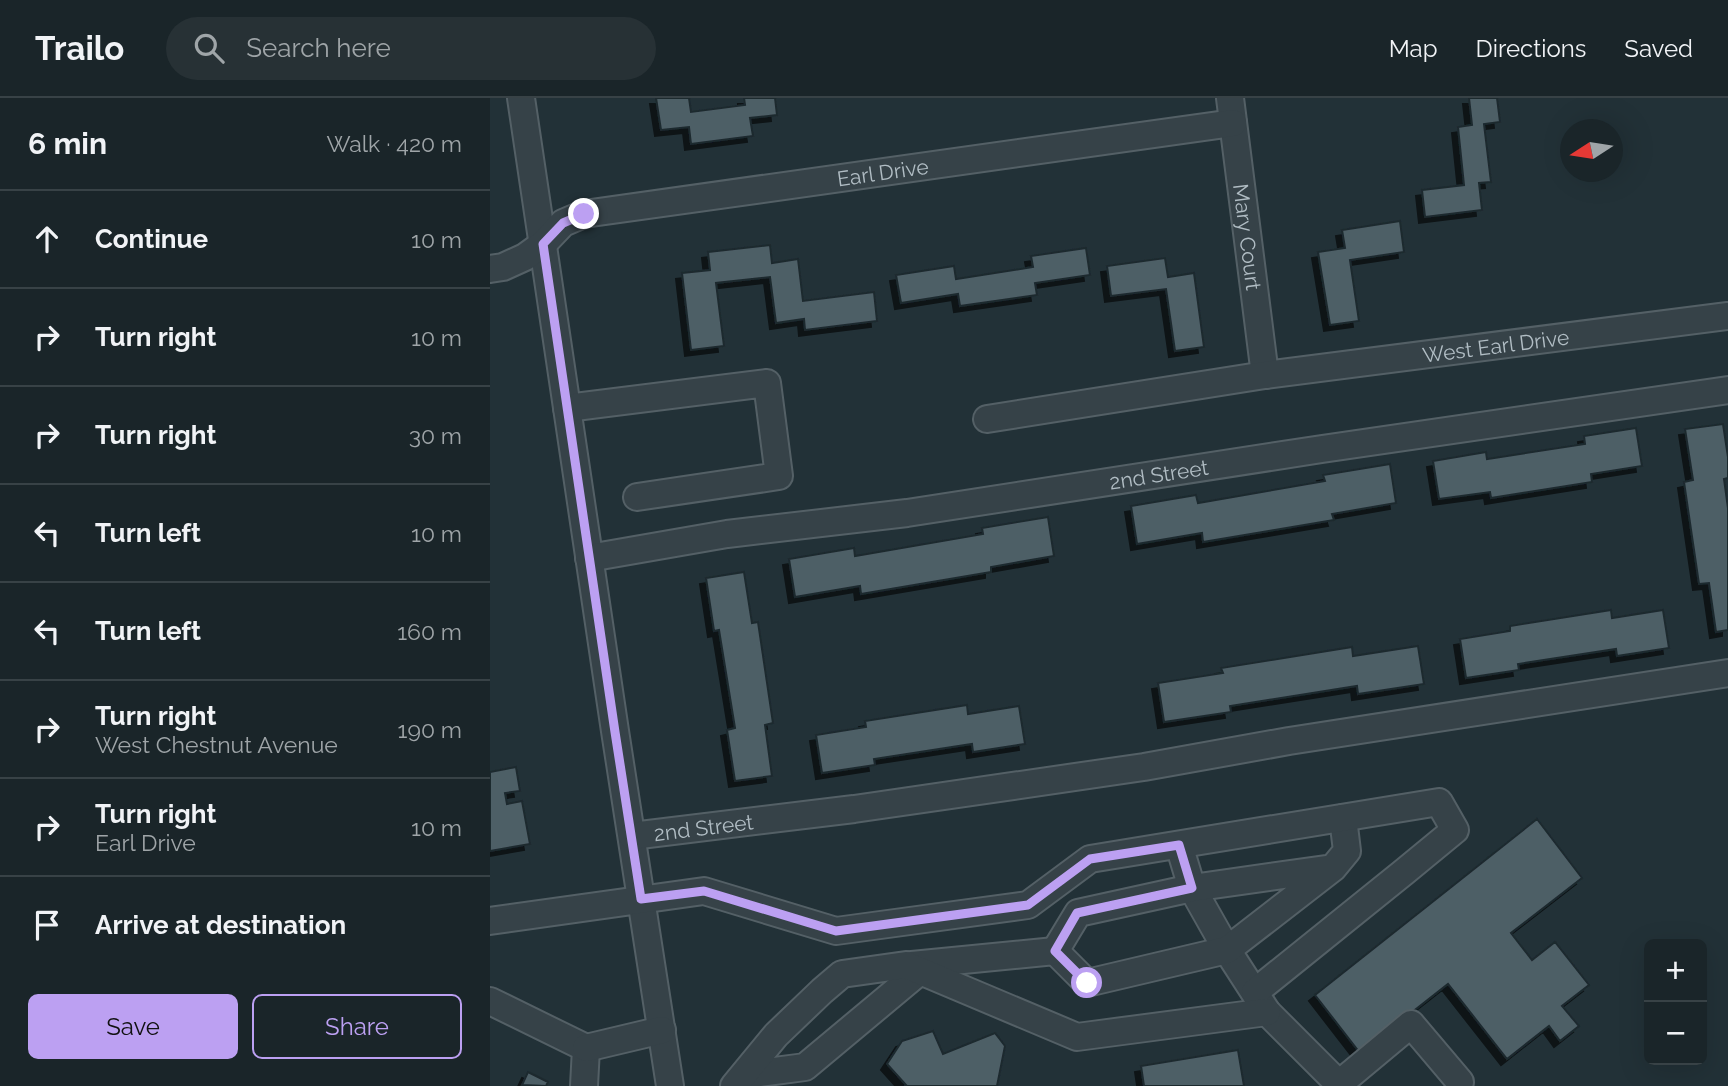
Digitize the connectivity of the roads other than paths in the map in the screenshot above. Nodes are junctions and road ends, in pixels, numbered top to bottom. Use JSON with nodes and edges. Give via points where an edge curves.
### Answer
{"nodes":[{"id":1,"x":521,"y":98,"type":"edge"},
{"id":2,"x":1232,"y":110,"type":"edge"},
{"id":3,"x":543,"y":244,"type":"junction"},
{"id":4,"x":490,"y":269,"type":"edge"},
{"id":5,"x":1728,"y":316,"type":"edge"},
{"id":6,"x":1265,"y":375,"type":"junction"},
{"id":7,"x":1728,"y":390,"type":"edge"},
{"id":8,"x":567,"y":408,"type":"junction"},
{"id":9,"x":987,"y":419,"type":"dead end"},
{"id":10,"x":637,"y":497,"type":"dead end"},
{"id":11,"x":589,"y":558,"type":"junction"},
{"id":12,"x":1728,"y":673,"type":"edge"},
{"id":13,"x":1343,"y":818,"type":"junction"},
{"id":14,"x":632,"y":836,"type":"junction"},
{"id":15,"x":1179,"y":845,"type":"junction"},
{"id":16,"x":1334,"y":868,"type":"junction"},
{"id":17,"x":1192,"y":888,"type":"junction"},
{"id":18,"x":641,"y":899,"type":"junction"},
{"id":19,"x":490,"y":921,"type":"edge"},
{"id":20,"x":1227,"y":950,"type":"junction"},
{"id":21,"x":1055,"y":951,"type":"junction"},
{"id":22,"x":913,"y":968,"type":"junction"},
{"id":23,"x":490,"y":1001,"type":"edge"},
{"id":24,"x":1261,"y":1002,"type":"junction"},
{"id":25,"x":662,"y":1030,"type":"junction"},
{"id":26,"x":586,"y":1048,"type":"junction"},
{"id":27,"x":740,"y":1080,"type":"edge"},
{"id":28,"x":1460,"y":1082,"type":"dead end"},
{"id":29,"x":584,"y":1086,"type":"edge"},
{"id":30,"x":670,"y":1086,"type":"edge"}],
"edges":[{"from":1,"to":3,"type":"street"},
{"from":2,"to":3,"type":"street","name":"Earl Drive","via":[[584,214],[563,223]]},
{"from":2,"to":6,"type":"street","name":"Mary Court"},
{"from":3,"to":4,"type":"street","name":"Earl Drive","via":[[525,257]]},
{"from":3,"to":8,"type":"street"},
{"from":5,"to":6,"type":"street","name":"West Earl Drive"},
{"from":6,"to":9,"type":"street","name":"West Earl Drive"},
{"from":7,"to":11,"type":"street","name":"2nd Street","via":[[907,513],[727,534]]},
{"from":8,"to":10,"type":"street","via":[[767,383],[779,476]]},
{"from":8,"to":11,"type":"street"},
{"from":11,"to":14,"type":"street"},
{"from":12,"to":14,"type":"street","name":"2nd Street","via":[[1144,767]]},
{"from":13,"to":15,"type":"street"},
{"from":13,"to":16,"type":"street","via":[[1347,851]]},
{"from":13,"to":24,"type":"street","via":[[1439,802],[1455,830]]},
{"from":14,"to":18,"type":"street"},
{"from":15,"to":17,"type":"street"},
{"from":15,"to":18,"type":"street","via":[[1090,859],[1028,905],[836,931],[704,891]]},
{"from":16,"to":17,"type":"street"},
{"from":16,"to":20,"type":"street"},
{"from":17,"to":20,"type":"street"},
{"from":17,"to":21,"type":"street","via":[[1077,913]]},
{"from":18,"to":19,"type":"street"},
{"from":18,"to":25,"type":"street"},
{"from":20,"to":21,"type":"street","via":[[1087,983]]},
{"from":20,"to":24,"type":"street"},
{"from":21,"to":22,"type":"street"},
{"from":22,"to":24,"type":"street","via":[[1077,1037]]},
{"from":22,"to":27,"type":"street","via":[[806,1067]]},
{"from":22,"to":27,"type":"street","via":[[842,974],[776,1035]]},
{"from":23,"to":26,"type":"street"},
{"from":24,"to":28,"type":"street","via":[[1339,1084],[1411,1024]]},
{"from":25,"to":26,"type":"street"},
{"from":25,"to":30,"type":"street"},
{"from":26,"to":29,"type":"street"}]}
